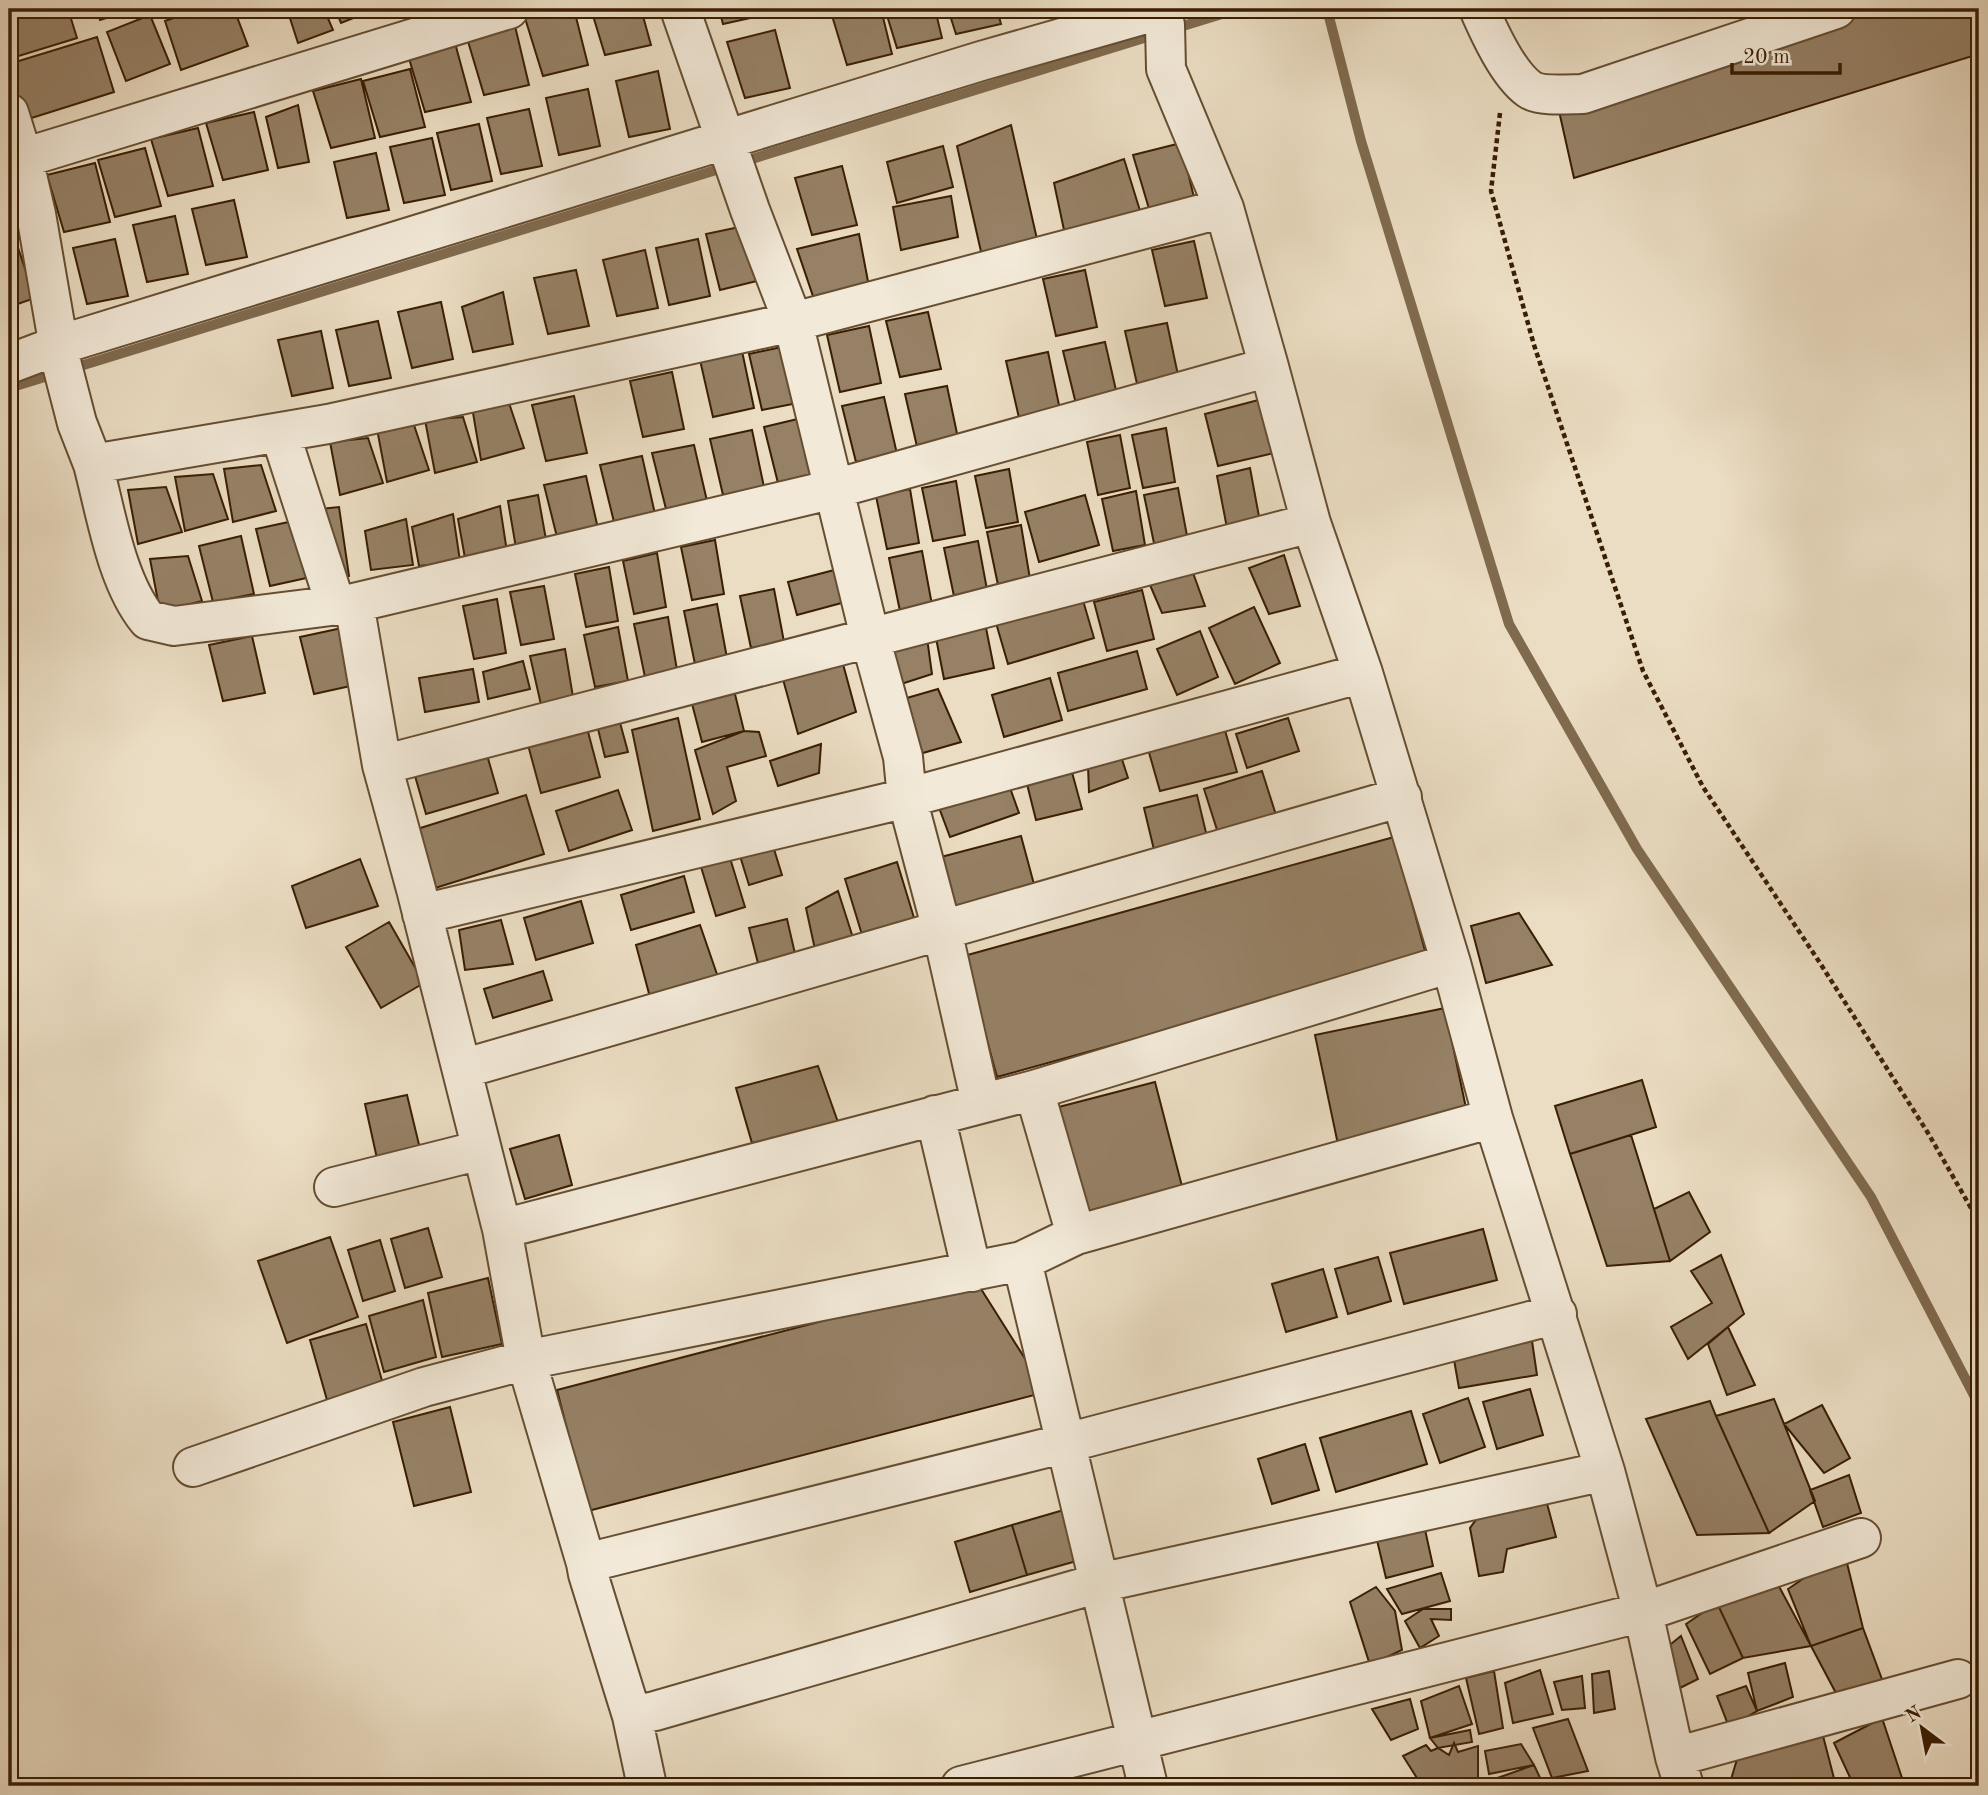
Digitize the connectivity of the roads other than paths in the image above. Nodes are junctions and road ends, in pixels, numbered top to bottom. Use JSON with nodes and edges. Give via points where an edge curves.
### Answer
{"nodes":[{"id":1,"x":509,"y":9,"type":"edge"},
{"id":2,"x":680,"y":9,"type":"edge"},
{"id":3,"x":1479,"y":9,"type":"edge"},
{"id":4,"x":1836,"y":9,"type":"edge"},
{"id":5,"x":1162,"y":13,"type":"edge"},
{"id":6,"x":9,"y":113,"type":"edge"},
{"id":7,"x":728,"y":147,"type":"junction"},
{"id":8,"x":23,"y":158,"type":"junction"},
{"id":9,"x":1224,"y":208,"type":"junction"},
{"id":10,"x":23,"y":216,"type":"edge"},
{"id":11,"x":793,"y":322,"type":"junction"},
{"id":12,"x":60,"y":355,"type":"junction"},
{"id":13,"x":9,"y":363,"type":"edge"},
{"id":14,"x":1269,"y":367,"type":"junction"},
{"id":15,"x":280,"y":433,"type":"junction"},
{"id":16,"x":93,"y":464,"type":"junction"},
{"id":17,"x":834,"y":489,"type":"junction"},
{"id":18,"x":1311,"y":523,"type":"junction"},
{"id":19,"x":345,"y":604,"type":"junction"},
{"id":20,"x":870,"y":637,"type":"junction"},
{"id":21,"x":1363,"y":673,"type":"junction"},
{"id":22,"x":382,"y":765,"type":"junction"},
{"id":23,"x":1402,"y":797,"type":"junction"},
{"id":24,"x":907,"y":798,"type":"junction"},
{"id":25,"x":422,"y":914,"type":"junction"},
{"id":26,"x":942,"y":930,"type":"junction"},
{"id":27,"x":1451,"y":962,"type":"junction"},
{"id":28,"x":462,"y":1069,"type":"junction"},
{"id":29,"x":1034,"y":1090,"type":"junction"},
{"id":30,"x":981,"y":1103,"type":"junction"},
{"id":31,"x":935,"y":1115,"type":"junction"},
{"id":32,"x":1493,"y":1118,"type":"junction"},
{"id":33,"x":481,"y":1150,"type":"junction"},
{"id":34,"x":334,"y":1187,"type":"dead end"},
{"id":35,"x":502,"y":1228,"type":"junction"},
{"id":36,"x":1076,"y":1235,"type":"junction"},
{"id":37,"x":1023,"y":1261,"type":"junction"},
{"id":38,"x":972,"y":1272,"type":"junction"},
{"id":39,"x":1557,"y":1314,"type":"junction"},
{"id":40,"x":526,"y":1360,"type":"junction"},
{"id":41,"x":1066,"y":1443,"type":"junction"},
{"id":42,"x":193,"y":1467,"type":"dead end"},
{"id":43,"x":1605,"y":1471,"type":"junction"},
{"id":44,"x":1861,"y":1538,"type":"dead end"},
{"id":45,"x":586,"y":1563,"type":"junction"},
{"id":46,"x":1099,"y":1583,"type":"junction"},
{"id":47,"x":1643,"y":1612,"type":"junction"},
{"id":48,"x":1958,"y":1678,"type":"dead end"},
{"id":49,"x":632,"y":1716,"type":"junction"},
{"id":50,"x":1136,"y":1742,"type":"junction"},
{"id":51,"x":1679,"y":1778,"type":"edge"},
{"id":52,"x":647,"y":1786,"type":"edge"},
{"id":53,"x":961,"y":1786,"type":"edge"},
{"id":54,"x":1148,"y":1786,"type":"edge"}],
"edges":[{"from":1,"to":8,"type":"street"},
{"from":2,"to":7,"type":"street"},
{"from":3,"to":4,"type":"street","via":[[1509,67],[1530,90],[1552,94],[1584,94]]},
{"from":5,"to":7,"type":"street","via":[[981,61]]},
{"from":5,"to":9,"type":"street","via":[[1166,69]]},
{"from":6,"to":8,"type":"street"},
{"from":7,"to":11,"type":"street"},
{"from":7,"to":12,"type":"street"},
{"from":8,"to":10,"type":"street"},
{"from":9,"to":11,"type":"street"},
{"from":9,"to":14,"type":"street"},
{"from":10,"to":12,"type":"street"},
{"from":11,"to":15,"type":"street"},
{"from":11,"to":17,"type":"street"},
{"from":12,"to":13,"type":"street"},
{"from":12,"to":16,"type":"street"},
{"from":14,"to":17,"type":"street"},
{"from":14,"to":18,"type":"street"},
{"from":15,"to":16,"type":"street"},
{"from":15,"to":19,"type":"street"},
{"from":16,"to":19,"type":"street","via":[[123,578],[148,620],[174,626]]},
{"from":17,"to":19,"type":"street"},
{"from":17,"to":20,"type":"street"},
{"from":18,"to":20,"type":"street"},
{"from":18,"to":21,"type":"street"},
{"from":19,"to":22,"type":"street"},
{"from":20,"to":22,"type":"street"},
{"from":20,"to":24,"type":"street","via":[[903,757]]},
{"from":21,"to":23,"type":"street"},
{"from":21,"to":24,"type":"street"},
{"from":22,"to":25,"type":"street"},
{"from":23,"to":26,"type":"street"},
{"from":23,"to":27,"type":"street"},
{"from":24,"to":25,"type":"street"},
{"from":24,"to":26,"type":"street"},
{"from":25,"to":28,"type":"street"},
{"from":26,"to":28,"type":"street"},
{"from":26,"to":30,"type":"street"},
{"from":27,"to":29,"type":"street"},
{"from":27,"to":32,"type":"street"},
{"from":28,"to":33,"type":"street"},
{"from":29,"to":30,"type":"street"},
{"from":29,"to":36,"type":"street"},
{"from":30,"to":31,"type":"street"},
{"from":31,"to":35,"type":"street"},
{"from":31,"to":38,"type":"street"},
{"from":32,"to":36,"type":"street"},
{"from":32,"to":39,"type":"street"},
{"from":33,"to":34,"type":"street"},
{"from":33,"to":35,"type":"street"},
{"from":35,"to":40,"type":"street"},
{"from":36,"to":37,"type":"street"},
{"from":37,"to":38,"type":"street"},
{"from":37,"to":41,"type":"street"},
{"from":38,"to":40,"type":"street"},
{"from":39,"to":41,"type":"street"},
{"from":39,"to":43,"type":"street"},
{"from":40,"to":42,"type":"street","via":[[424,1387]]},
{"from":40,"to":45,"type":"street"},
{"from":41,"to":45,"type":"street"},
{"from":41,"to":46,"type":"street"},
{"from":43,"to":46,"type":"street"},
{"from":43,"to":47,"type":"street"},
{"from":44,"to":47,"type":"street"},
{"from":45,"to":49,"type":"street"},
{"from":46,"to":49,"type":"street"},
{"from":46,"to":50,"type":"street"},
{"from":47,"to":50,"type":"street"},
{"from":47,"to":51,"type":"street"},
{"from":48,"to":51,"type":"street"},
{"from":49,"to":52,"type":"street"},
{"from":50,"to":53,"type":"street"},
{"from":50,"to":54,"type":"street"}]}
